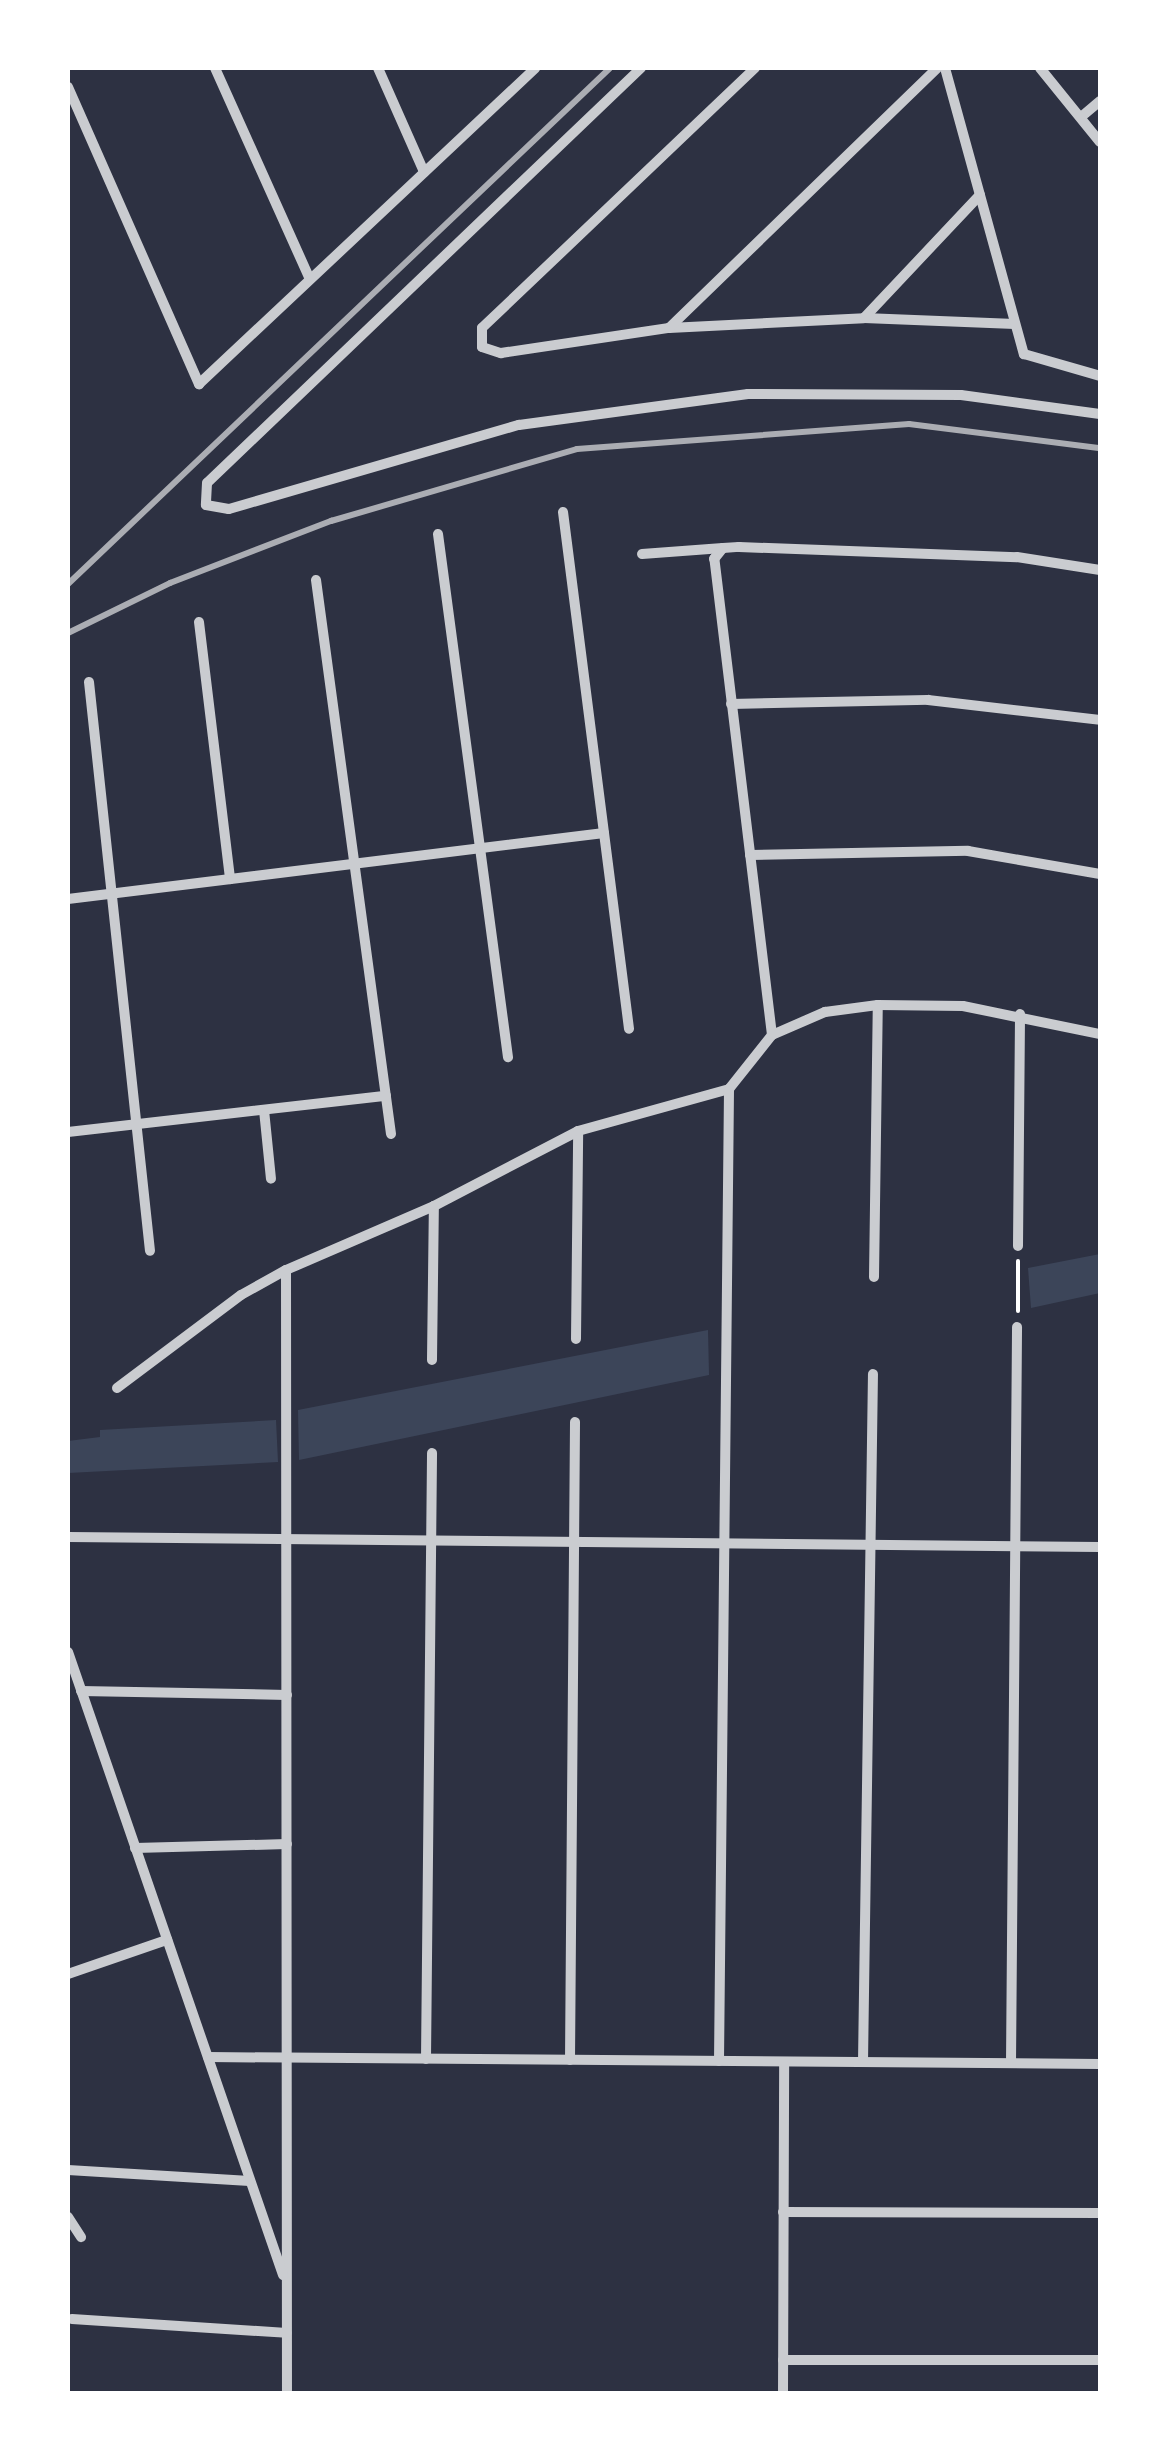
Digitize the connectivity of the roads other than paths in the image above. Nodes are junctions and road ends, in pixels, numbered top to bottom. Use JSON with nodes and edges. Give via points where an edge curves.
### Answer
{"nodes":[{"id":1,"x":215,"y":68,"type":"edge"},
{"id":2,"x":378,"y":68,"type":"edge"},
{"id":3,"x":535,"y":68,"type":"edge"},
{"id":4,"x":641,"y":68,"type":"edge"},
{"id":5,"x":756,"y":68,"type":"edge"},
{"id":6,"x":936,"y":68,"type":"edge"},
{"id":7,"x":944,"y":68,"type":"edge"},
{"id":8,"x":1040,"y":68,"type":"edge"},
{"id":9,"x":68,"y":87,"type":"edge"},
{"id":10,"x":1100,"y":101,"type":"edge"},
{"id":11,"x":1081,"y":118,"type":"junction"},
{"id":12,"x":1100,"y":142,"type":"edge"},
{"id":13,"x":424,"y":172,"type":"junction"},
{"id":14,"x":980,"y":195,"type":"junction"},
{"id":15,"x":310,"y":279,"type":"junction"},
{"id":16,"x":864,"y":318,"type":"junction"},
{"id":17,"x":1016,"y":324,"type":"junction"},
{"id":18,"x":670,"y":328,"type":"junction"},
{"id":19,"x":1100,"y":376,"type":"edge"},
{"id":20,"x":1100,"y":414,"type":"edge"},
{"id":21,"x":563,"y":512,"type":"dead end"},
{"id":22,"x":438,"y":534,"type":"dead end"},
{"id":23,"x":722,"y":548,"type":"junction"},
{"id":24,"x":642,"y":554,"type":"dead end"},
{"id":25,"x":1100,"y":570,"type":"edge"},
{"id":26,"x":316,"y":580,"type":"dead end"},
{"id":27,"x":199,"y":622,"type":"dead end"},
{"id":28,"x":88,"y":682,"type":"dead end"},
{"id":29,"x":731,"y":704,"type":"junction"},
{"id":30,"x":1100,"y":720,"type":"edge"},
{"id":31,"x":604,"y":833,"type":"junction"},
{"id":32,"x":480,"y":848,"type":"junction"},
{"id":33,"x":750,"y":855,"type":"junction"},
{"id":34,"x":354,"y":863,"type":"junction"},
{"id":35,"x":1100,"y":874,"type":"edge"},
{"id":36,"x":230,"y":879,"type":"junction"},
{"id":37,"x":111,"y":893,"type":"junction"},
{"id":38,"x":68,"y":899,"type":"edge"},
{"id":39,"x":878,"y":1005,"type":"junction"},
{"id":40,"x":1020,"y":1014,"type":"junction"},
{"id":41,"x":629,"y":1028,"type":"dead end"},
{"id":42,"x":1100,"y":1034,"type":"edge"},
{"id":43,"x":772,"y":1035,"type":"junction"},
{"id":44,"x":508,"y":1057,"type":"dead end"},
{"id":45,"x":729,"y":1089,"type":"junction"},
{"id":46,"x":386,"y":1096,"type":"junction"},
{"id":47,"x":264,"y":1110,"type":"junction"},
{"id":48,"x":136,"y":1124,"type":"junction"},
{"id":49,"x":578,"y":1131,"type":"junction"},
{"id":50,"x":68,"y":1132,"type":"edge"},
{"id":51,"x":391,"y":1134,"type":"dead end"},
{"id":52,"x":272,"y":1180,"type":"dead end"},
{"id":53,"x":434,"y":1206,"type":"junction"},
{"id":54,"x":1018,"y":1246,"type":"road end"},
{"id":55,"x":150,"y":1251,"type":"dead end"},
{"id":56,"x":286,"y":1270,"type":"junction"},
{"id":57,"x":874,"y":1277,"type":"dead end"},
{"id":58,"x":1018,"y":1327,"type":"road end"},
{"id":59,"x":576,"y":1339,"type":"dead end"},
{"id":60,"x":432,"y":1360,"type":"dead end"},
{"id":61,"x":873,"y":1374,"type":"dead end"},
{"id":62,"x":117,"y":1388,"type":"dead end"},
{"id":63,"x":575,"y":1422,"type":"dead end"},
{"id":64,"x":432,"y":1453,"type":"dead end"},
{"id":65,"x":68,"y":1537,"type":"edge"},
{"id":66,"x":286,"y":1540,"type":"junction"},
{"id":67,"x":430,"y":1541,"type":"junction"},
{"id":68,"x":574,"y":1542,"type":"junction"},
{"id":69,"x":724,"y":1543,"type":"junction"},
{"id":70,"x":870,"y":1545,"type":"junction"},
{"id":71,"x":1015,"y":1546,"type":"junction"},
{"id":72,"x":1100,"y":1547,"type":"edge"},
{"id":73,"x":68,"y":1652,"type":"edge"},
{"id":74,"x":81,"y":1691,"type":"junction"},
{"id":75,"x":286,"y":1695,"type":"junction"},
{"id":76,"x":287,"y":1844,"type":"junction"},
{"id":77,"x":135,"y":1848,"type":"junction"},
{"id":78,"x":167,"y":1940,"type":"junction"},
{"id":79,"x":68,"y":1974,"type":"edge"},
{"id":80,"x":208,"y":2057,"type":"junction"},
{"id":81,"x":287,"y":2058,"type":"junction"},
{"id":82,"x":426,"y":2059,"type":"junction"},
{"id":83,"x":570,"y":2060,"type":"junction"},
{"id":84,"x":719,"y":2061,"type":"junction"},
{"id":85,"x":784,"y":2062,"type":"junction"},
{"id":86,"x":863,"y":2062,"type":"junction"},
{"id":87,"x":1010,"y":2063,"type":"junction"},
{"id":88,"x":1100,"y":2064,"type":"edge"},
{"id":89,"x":68,"y":2170,"type":"edge"},
{"id":90,"x":250,"y":2181,"type":"junction"},
{"id":91,"x":783,"y":2212,"type":"junction"},
{"id":92,"x":1100,"y":2213,"type":"edge"},
{"id":93,"x":68,"y":2216,"type":"edge"},
{"id":94,"x":81,"y":2237,"type":"dead end"},
{"id":95,"x":286,"y":2284,"type":"junction"},
{"id":96,"x":72,"y":2320,"type":"dead end"},
{"id":97,"x":287,"y":2333,"type":"junction"},
{"id":98,"x":783,"y":2360,"type":"junction"},
{"id":99,"x":1100,"y":2360,"type":"edge"},
{"id":100,"x":287,"y":2394,"type":"edge"},
{"id":101,"x":783,"y":2394,"type":"edge"}],
"edges":[{"from":1,"to":15,"type":"street"},
{"from":2,"to":13,"type":"street"},
{"from":3,"to":13,"type":"street"},
{"from":4,"to":20,"type":"street","via":[[207,483],[206,505],[229,509],[518,424],[748,394],[961,395]]},
{"from":5,"to":18,"type":"street","via":[[482,328],[482,347],[501,353]]},
{"from":6,"to":18,"type":"street"},
{"from":7,"to":14,"type":"street"},
{"from":8,"to":11,"type":"street"},
{"from":9,"to":15,"type":"street","via":[[199,384]]},
{"from":10,"to":11,"type":"street"},
{"from":11,"to":12,"type":"street"},
{"from":13,"to":15,"type":"street"},
{"from":14,"to":16,"type":"street"},
{"from":14,"to":17,"type":"street"},
{"from":16,"to":17,"type":"street"},
{"from":16,"to":18,"type":"street"},
{"from":17,"to":19,"type":"street","via":[[1024,354]]},
{"from":21,"to":31,"type":"street"},
{"from":22,"to":32,"type":"street"},
{"from":23,"to":24,"type":"street"},
{"from":23,"to":25,"type":"street","via":[[1017,556]]},
{"from":23,"to":29,"type":"street","via":[[714,558]]},
{"from":26,"to":34,"type":"street"},
{"from":27,"to":36,"type":"street"},
{"from":28,"to":37,"type":"street"},
{"from":29,"to":30,"type":"street","via":[[928,700]]},
{"from":29,"to":33,"type":"street"},
{"from":31,"to":32,"type":"street"},
{"from":31,"to":41,"type":"street"},
{"from":32,"to":34,"type":"street"},
{"from":32,"to":44,"type":"street"},
{"from":33,"to":35,"type":"street","via":[[968,852]]},
{"from":33,"to":43,"type":"street"},
{"from":34,"to":36,"type":"street"},
{"from":34,"to":46,"type":"street"},
{"from":36,"to":37,"type":"street"},
{"from":37,"to":38,"type":"street"},
{"from":37,"to":48,"type":"street"},
{"from":39,"to":40,"type":"street"},
{"from":39,"to":43,"type":"street","via":[[826,1012]]},
{"from":39,"to":57,"type":"street"},
{"from":40,"to":42,"type":"street"},
{"from":40,"to":54,"type":"street"},
{"from":43,"to":45,"type":"street"},
{"from":45,"to":49,"type":"street"},
{"from":45,"to":69,"type":"street"},
{"from":46,"to":47,"type":"street"},
{"from":46,"to":51,"type":"street"},
{"from":47,"to":48,"type":"street"},
{"from":47,"to":52,"type":"street"},
{"from":48,"to":50,"type":"street"},
{"from":48,"to":55,"type":"street"},
{"from":49,"to":53,"type":"street"},
{"from":49,"to":59,"type":"street"},
{"from":53,"to":56,"type":"street"},
{"from":53,"to":60,"type":"street"},
{"from":56,"to":62,"type":"street"},
{"from":56,"to":66,"type":"street"},
{"from":58,"to":71,"type":"street"},
{"from":61,"to":70,"type":"street"},
{"from":63,"to":68,"type":"street"},
{"from":64,"to":67,"type":"street"},
{"from":65,"to":66,"type":"street"},
{"from":66,"to":67,"type":"street"},
{"from":66,"to":75,"type":"street"},
{"from":67,"to":68,"type":"street"},
{"from":67,"to":82,"type":"street"},
{"from":68,"to":69,"type":"street"},
{"from":68,"to":83,"type":"street"},
{"from":69,"to":70,"type":"street"},
{"from":69,"to":84,"type":"street"},
{"from":70,"to":71,"type":"street"},
{"from":70,"to":86,"type":"street"},
{"from":71,"to":72,"type":"street"},
{"from":71,"to":87,"type":"street"},
{"from":73,"to":74,"type":"street"},
{"from":74,"to":75,"type":"street"},
{"from":74,"to":77,"type":"street"},
{"from":75,"to":76,"type":"street"},
{"from":76,"to":77,"type":"street"},
{"from":76,"to":81,"type":"street"},
{"from":77,"to":78,"type":"street"},
{"from":78,"to":79,"type":"street"},
{"from":78,"to":80,"type":"street"},
{"from":80,"to":81,"type":"street"},
{"from":80,"to":90,"type":"street"},
{"from":81,"to":82,"type":"street"},
{"from":81,"to":95,"type":"street"},
{"from":82,"to":83,"type":"street"},
{"from":83,"to":84,"type":"street"},
{"from":84,"to":85,"type":"street"},
{"from":85,"to":86,"type":"street"},
{"from":85,"to":91,"type":"street"},
{"from":86,"to":87,"type":"street"},
{"from":87,"to":88,"type":"street"},
{"from":89,"to":90,"type":"street"},
{"from":90,"to":95,"type":"street"},
{"from":91,"to":92,"type":"street"},
{"from":91,"to":98,"type":"street"},
{"from":93,"to":94,"type":"street"},
{"from":95,"to":97,"type":"street"},
{"from":96,"to":97,"type":"street"},
{"from":97,"to":100,"type":"street"},
{"from":98,"to":99,"type":"street"},
{"from":98,"to":101,"type":"street"}]}
